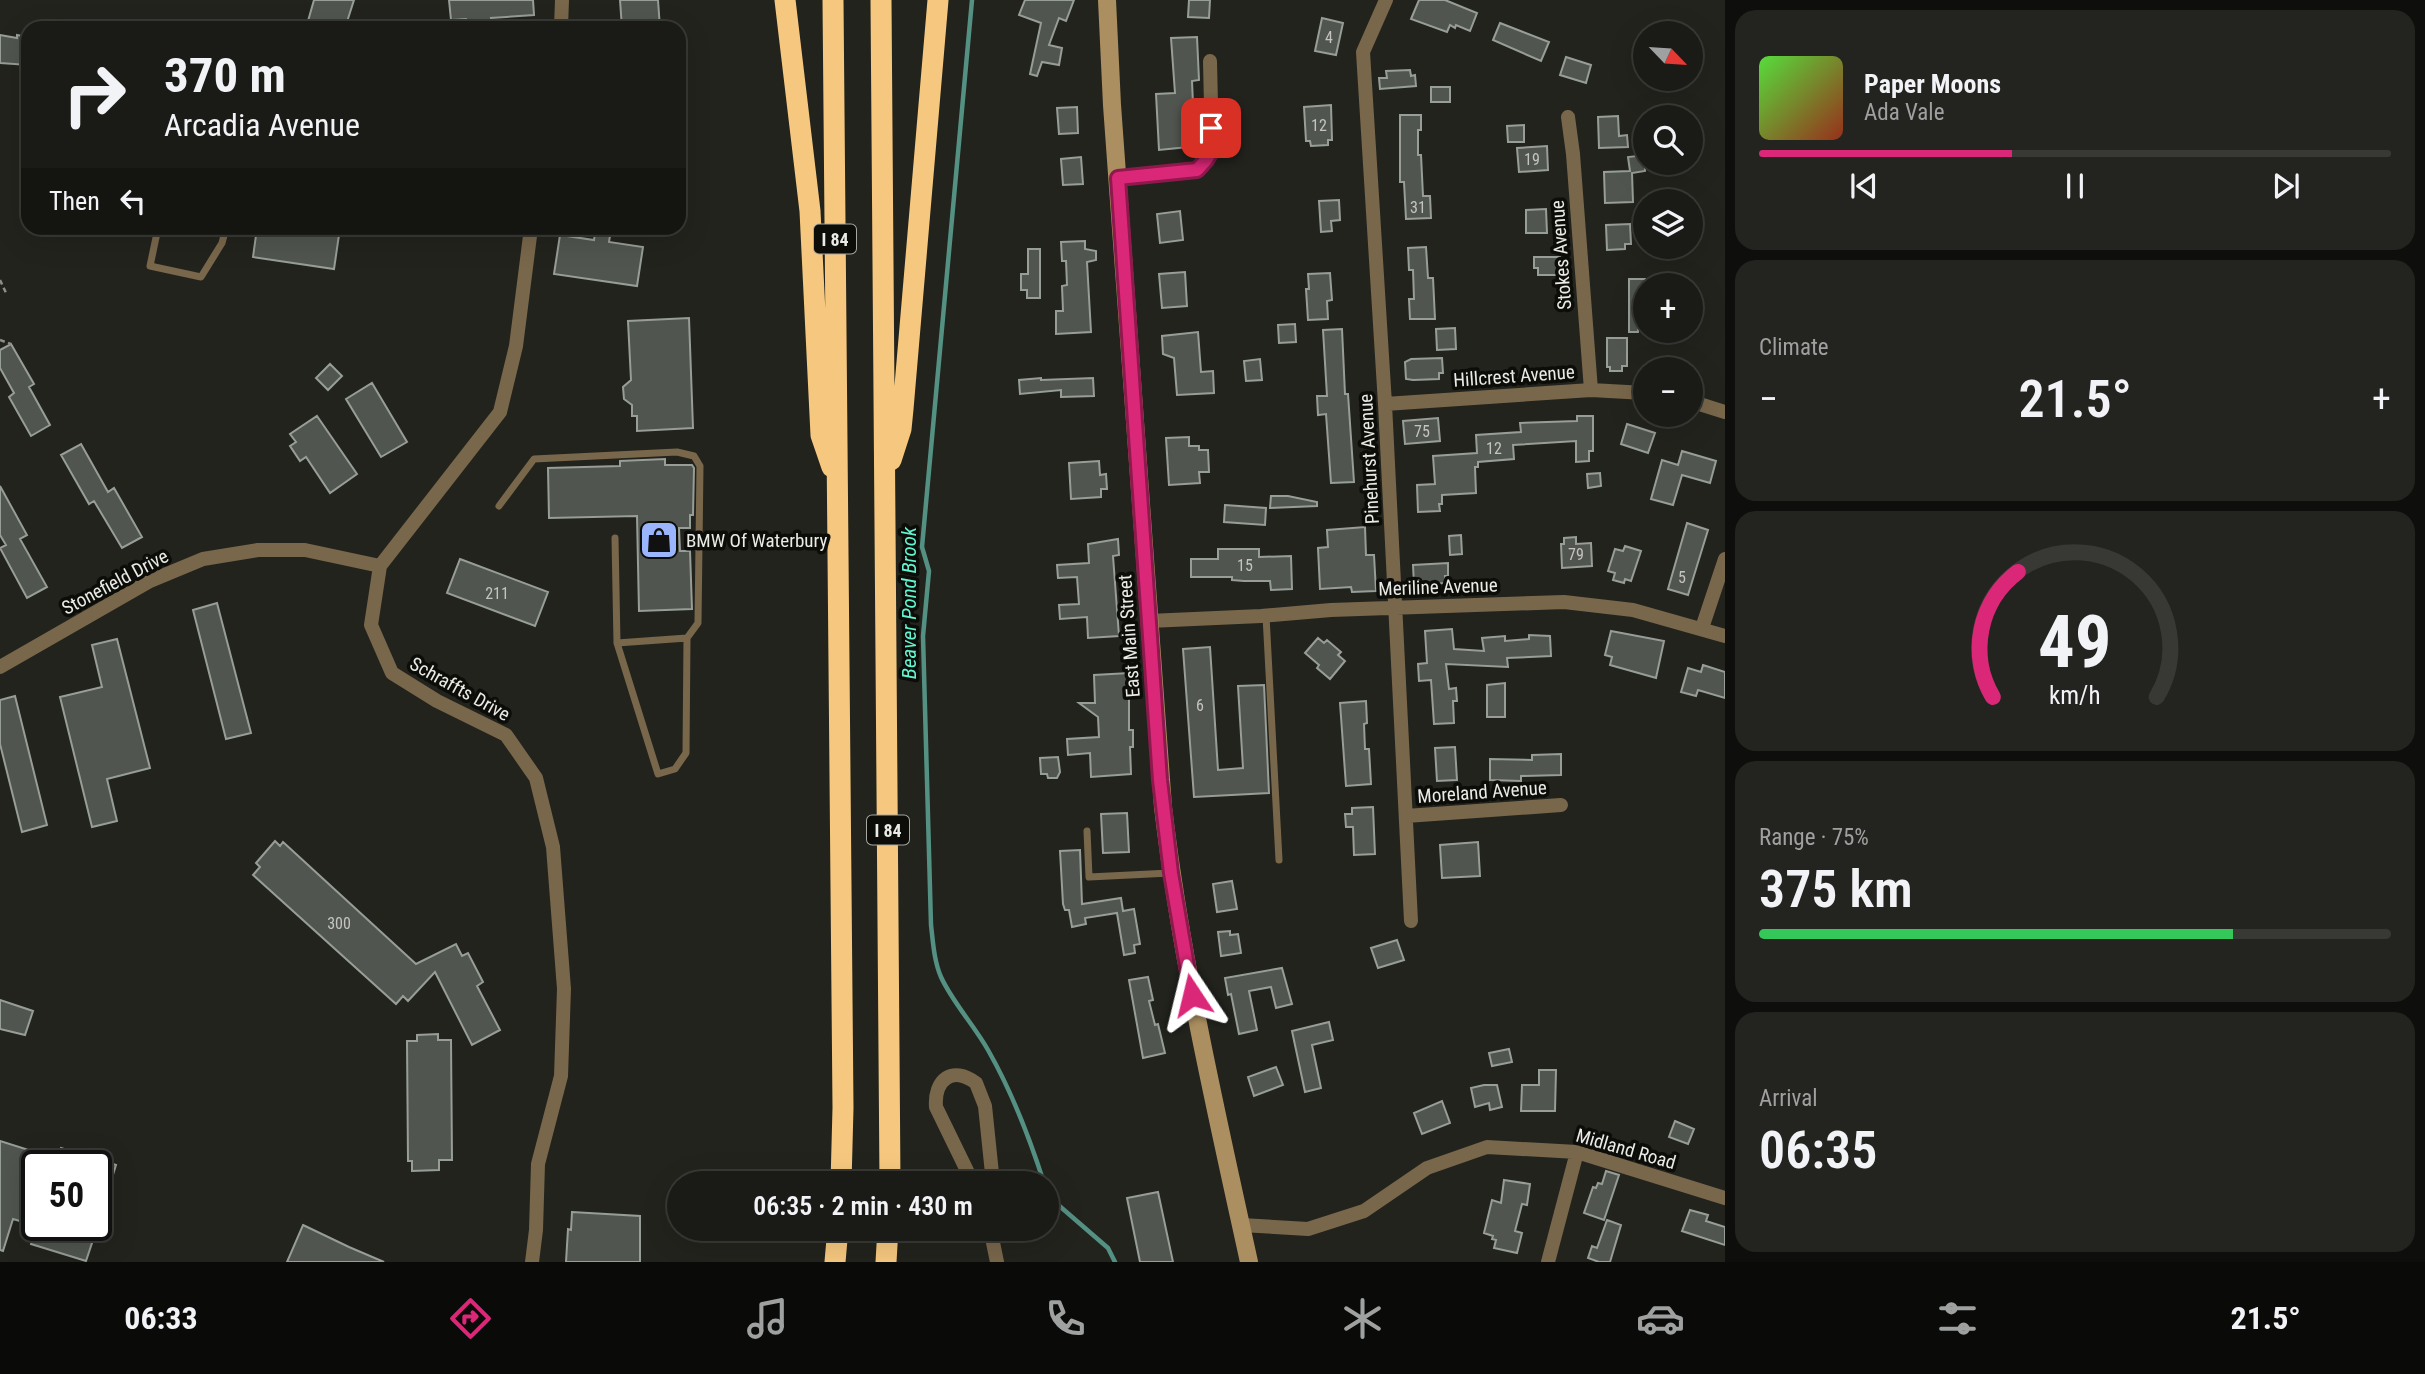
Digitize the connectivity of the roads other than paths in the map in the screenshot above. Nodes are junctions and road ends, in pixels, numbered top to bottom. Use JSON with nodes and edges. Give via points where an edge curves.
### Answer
{"nodes":[{"id":1,"x":562,"y":0,"type":"edge"},
{"id":2,"x":785,"y":0,"type":"edge"},
{"id":3,"x":834,"y":0,"type":"edge"},
{"id":4,"x":881,"y":0,"type":"edge"},
{"id":5,"x":938,"y":0,"type":"edge"},
{"id":6,"x":1107,"y":0,"type":"edge"},
{"id":7,"x":1386,"y":0,"type":"edge"},
{"id":8,"x":561,"y":21,"type":"edge"},
{"id":9,"x":1210,"y":61,"type":"dead end"},
{"id":10,"x":1568,"y":117,"type":"dead end"},
{"id":11,"x":1118,"y":178,"type":"junction"},
{"id":12,"x":157,"y":235,"type":"edge"},
{"id":13,"x":224,"y":235,"type":"edge"},
{"id":14,"x":530,"y":235,"type":"edge"},
{"id":15,"x":1591,"y":390,"type":"junction"},
{"id":16,"x":1633,"y":392,"type":"edge"},
{"id":17,"x":1385,"y":404,"type":"junction"},
{"id":18,"x":1703,"y":405,"type":"edge"},
{"id":19,"x":1725,"y":412,"type":"edge"},
{"id":20,"x":837,"y":477,"type":"junction"},
{"id":21,"x":885,"y":477,"type":"junction"},
{"id":22,"x":499,"y":506,"type":"dead end"},
{"id":23,"x":615,"y":538,"type":"dead end"},
{"id":24,"x":1725,"y":559,"type":"edge"},
{"id":25,"x":380,"y":566,"type":"junction"},
{"id":26,"x":1396,"y":608,"type":"junction"},
{"id":27,"x":1266,"y":616,"type":"junction"},
{"id":28,"x":1149,"y":621,"type":"junction"},
{"id":29,"x":1702,"y":628,"type":"junction"},
{"id":30,"x":1725,"y":636,"type":"edge"},
{"id":31,"x":687,"y":638,"type":"junction"},
{"id":32,"x":617,"y":643,"type":"junction"},
{"id":33,"x":0,"y":667,"type":"edge"},
{"id":34,"x":1561,"y":805,"type":"dead end"},
{"id":35,"x":1406,"y":816,"type":"junction"},
{"id":36,"x":1087,"y":831,"type":"dead end"},
{"id":37,"x":1279,"y":860,"type":"dead end"},
{"id":38,"x":1171,"y":873,"type":"junction"},
{"id":39,"x":1411,"y":921,"type":"dead end"},
{"id":40,"x":1577,"y":1152,"type":"junction"},
{"id":41,"x":841,"y":1171,"type":"edge"},
{"id":42,"x":890,"y":1171,"type":"edge"},
{"id":43,"x":967,"y":1171,"type":"edge"},
{"id":44,"x":992,"y":1171,"type":"edge"},
{"id":45,"x":1725,"y":1198,"type":"edge"},
{"id":46,"x":1241,"y":1224,"type":"junction"},
{"id":47,"x":837,"y":1241,"type":"edge"},
{"id":48,"x":887,"y":1241,"type":"edge"},
{"id":49,"x":993,"y":1241,"type":"edge"},
{"id":50,"x":997,"y":1241,"type":"edge"},
{"id":51,"x":533,"y":1262,"type":"edge"},
{"id":52,"x":835,"y":1262,"type":"edge"},
{"id":53,"x":886,"y":1262,"type":"edge"},
{"id":54,"x":998,"y":1262,"type":"edge"},
{"id":55,"x":1249,"y":1262,"type":"edge"},
{"id":56,"x":1548,"y":1262,"type":"edge"}],
"edges":[{"from":1,"to":8,"type":"street"},
{"from":2,"to":20,"type":"highway","via":[[810,211],[821,435]]},
{"from":3,"to":20,"type":"highway","number":"I 84"},
{"from":4,"to":21,"type":"highway","number":"I 84"},
{"from":5,"to":21,"type":"highway","via":[[903,409]]},
{"from":6,"to":11,"type":"main road","name":"East Main Street"},
{"from":7,"to":17,"type":"street","name":"Pinehurst Avenue","via":[[1363,52]]},
{"from":9,"to":11,"type":"street","via":[[1212,150],[1206,160],[1197,170]]},
{"from":10,"to":15,"type":"street","name":"Stokes Avenue"},
{"from":11,"to":28,"type":"main road","name":"East Main Street"},
{"from":12,"to":13,"type":"lane","via":[[150,266],[201,277]]},
{"from":14,"to":25,"type":"street","name":"Schraffts Drive","via":[[516,346],[500,412]]},
{"from":15,"to":16,"type":"street","name":"Hillcrest Avenue"},
{"from":15,"to":17,"type":"street","name":"Hillcrest Avenue"},
{"from":17,"to":26,"type":"street","name":"Pinehurst Avenue"},
{"from":18,"to":19,"type":"street"},
{"from":20,"to":41,"type":"highway","number":"I 84"},
{"from":21,"to":42,"type":"highway","number":"I 84"},
{"from":22,"to":31,"type":"lane","via":[[534,459],[677,452],[694,456],[700,466],[698,623]]},
{"from":23,"to":32,"type":"lane"},
{"from":24,"to":29,"type":"street"},
{"from":25,"to":33,"type":"street","name":"Stonefield Drive","via":[[305,550],[258,550],[203,559],[150,581]]},
{"from":25,"to":51,"type":"street","name":"Schraffts Drive","via":[[371,625],[391,673],[506,735],[536,778],[554,847],[564,989],[561,1076],[538,1164]]},
{"from":26,"to":27,"type":"street","name":"Meriline Avenue"},
{"from":26,"to":29,"type":"street","name":"Meriline Avenue","via":[[1564,602],[1633,610]]},
{"from":26,"to":35,"type":"street","name":"Pinehurst Avenue"},
{"from":27,"to":28,"type":"street","name":"Meriline Avenue"},
{"from":27,"to":37,"type":"lane"},
{"from":28,"to":38,"type":"main road","name":"East Main Street"},
{"from":29,"to":30,"type":"street","name":"Meriline Avenue"},
{"from":31,"to":32,"type":"lane"},
{"from":31,"to":32,"type":"lane","via":[[686,753],[675,769],[658,774]]},
{"from":34,"to":35,"type":"street","name":"Moreland Avenue"},
{"from":35,"to":39,"type":"street","name":"Pinehurst Avenue"},
{"from":36,"to":38,"type":"lane","via":[[1089,877]]},
{"from":38,"to":46,"type":"main road","name":"East Main Street"},
{"from":40,"to":45,"type":"street","name":"Midland Road"},
{"from":40,"to":46,"type":"street","name":"Midland Road","via":[[1487,1147],[1427,1168],[1364,1211],[1308,1229]]},
{"from":40,"to":56,"type":"street"},
{"from":43,"to":44,"type":"street","via":[[936,1107],[939,1083],[959,1075],[976,1083],[983,1099]]},
{"from":46,"to":55,"type":"main road","name":"East Main Street"},
{"from":47,"to":52,"type":"highway"},
{"from":48,"to":53,"type":"highway"},
{"from":49,"to":54,"type":"street"},
{"from":50,"to":54,"type":"street"}]}
